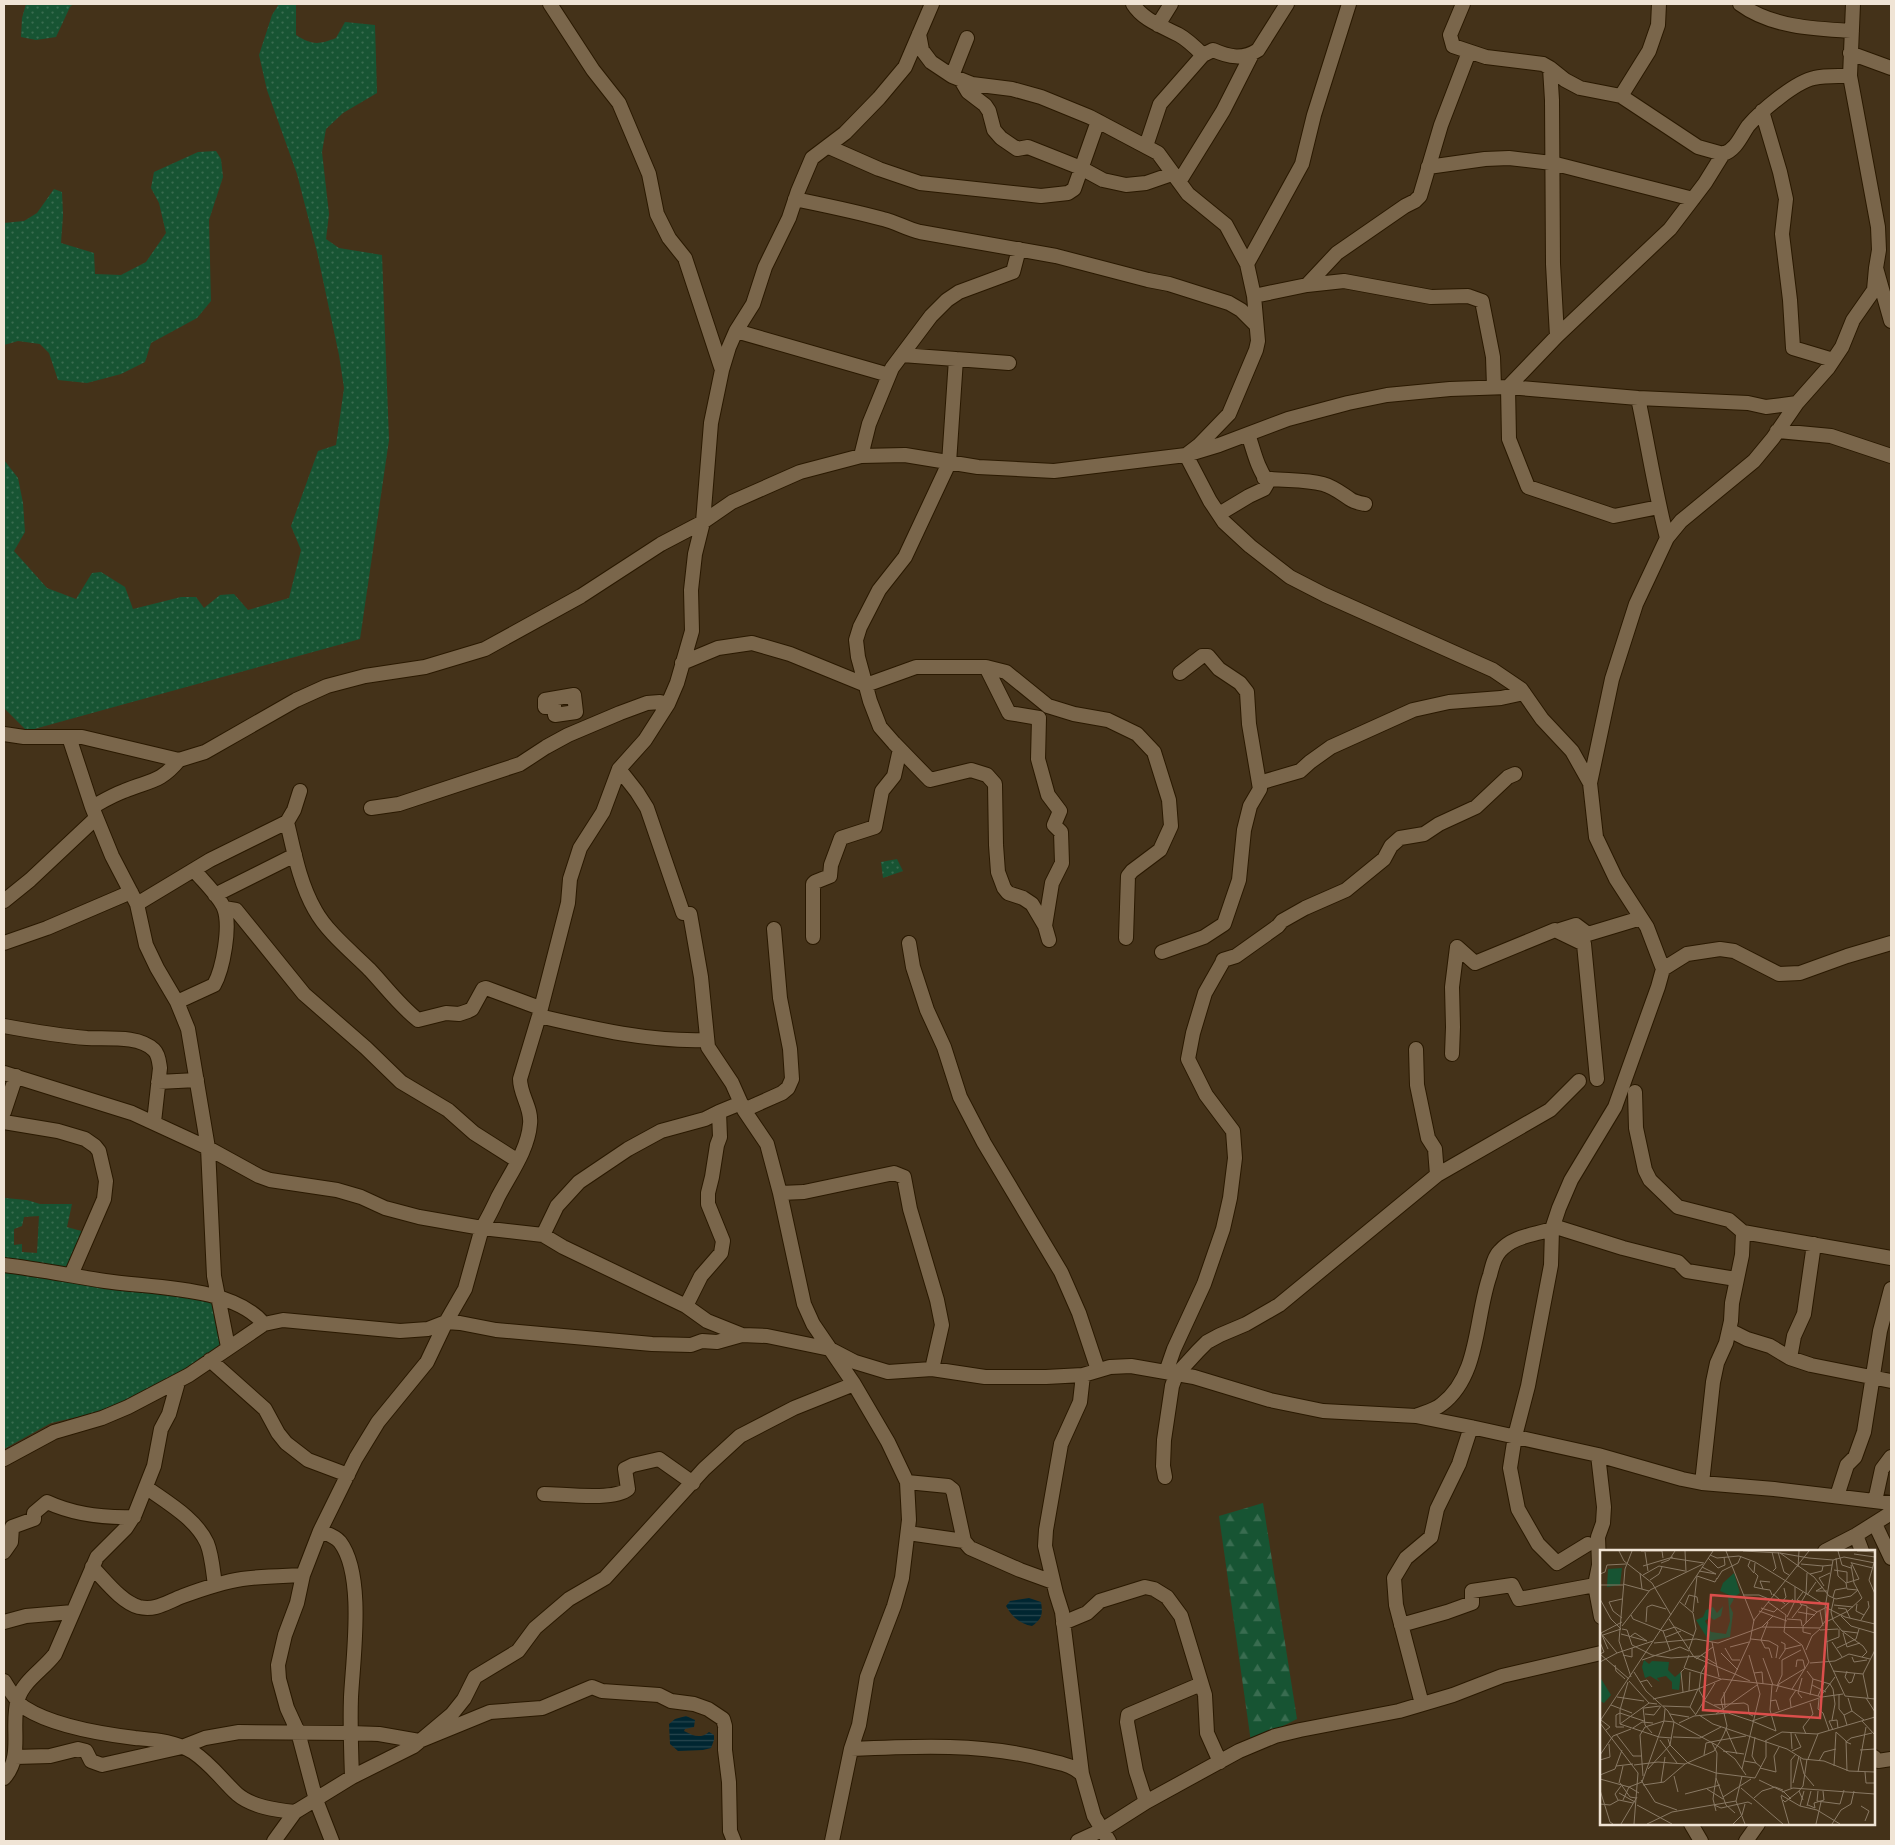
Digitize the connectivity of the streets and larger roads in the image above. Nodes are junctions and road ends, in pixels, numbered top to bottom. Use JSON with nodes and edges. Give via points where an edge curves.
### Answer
{"nodes":[{"id":1,"x":550,"y":4,"type":"edge"},
{"id":2,"x":932,"y":4,"type":"edge"},
{"id":3,"x":1133,"y":4,"type":"edge"},
{"id":4,"x":1171,"y":4,"type":"edge"},
{"id":5,"x":1287,"y":4,"type":"edge"},
{"id":6,"x":1349,"y":4,"type":"edge"},
{"id":7,"x":1462,"y":4,"type":"edge"},
{"id":8,"x":1659,"y":4,"type":"edge"},
{"id":9,"x":1740,"y":4,"type":"edge"},
{"id":10,"x":1853,"y":4,"type":"edge"},
{"id":11,"x":1158,"y":25,"type":"junction"},
{"id":12,"x":1852,"y":31,"type":"junction"},
{"id":13,"x":919,"y":34,"type":"junction"},
{"id":14,"x":967,"y":38,"type":"dead end"},
{"id":15,"x":1469,"y":52,"type":"junction"},
{"id":16,"x":1850,"y":53,"type":"junction"},
{"id":17,"x":1252,"y":54,"type":"junction"},
{"id":18,"x":1203,"y":55,"type":"junction"},
{"id":19,"x":1550,"y":68,"type":"junction"},
{"id":20,"x":1891,"y":68,"type":"edge"},
{"id":21,"x":1850,"y":76,"type":"junction"},
{"id":22,"x":957,"y":78,"type":"junction"},
{"id":23,"x":1621,"y":96,"type":"junction"},
{"id":24,"x":1762,"y":111,"type":"junction"},
{"id":25,"x":1098,"y":121,"type":"junction"},
{"id":26,"x":829,"y":146,"type":"junction"},
{"id":27,"x":1146,"y":146,"type":"junction"},
{"id":28,"x":1723,"y":154,"type":"junction"},
{"id":29,"x":1552,"y":163,"type":"junction"},
{"id":30,"x":1081,"y":168,"type":"junction"},
{"id":31,"x":1428,"y":168,"type":"junction"},
{"id":32,"x":1176,"y":178,"type":"junction"},
{"id":33,"x":795,"y":199,"type":"junction"},
{"id":34,"x":1693,"y":199,"type":"junction"},
{"id":35,"x":1019,"y":249,"type":"junction"},
{"id":36,"x":1247,"y":264,"type":"junction"},
{"id":37,"x":1876,"y":268,"type":"junction"},
{"id":38,"x":1307,"y":285,"type":"junction"},
{"id":39,"x":1887,"y":289,"type":"edge"},
{"id":40,"x":1254,"y":296,"type":"junction"},
{"id":41,"x":1891,"y":321,"type":"edge"},
{"id":42,"x":1256,"y":325,"type":"junction"},
{"id":43,"x":736,"y":331,"type":"junction"},
{"id":44,"x":1557,"y":336,"type":"junction"},
{"id":45,"x":902,"y":354,"type":"junction"},
{"id":46,"x":956,"y":359,"type":"junction"},
{"id":47,"x":1832,"y":360,"type":"junction"},
{"id":48,"x":1009,"y":363,"type":"dead end"},
{"id":49,"x":722,"y":370,"type":"junction"},
{"id":50,"x":889,"y":375,"type":"junction"},
{"id":51,"x":1501,"y":387,"type":"junction"},
{"id":52,"x":1638,"y":398,"type":"junction"},
{"id":53,"x":1797,"y":403,"type":"junction"},
{"id":54,"x":1777,"y":432,"type":"junction"},
{"id":55,"x":1248,"y":434,"type":"junction"},
{"id":56,"x":1186,"y":455,"type":"junction"},
{"id":57,"x":861,"y":456,"type":"junction"},
{"id":58,"x":1891,"y":456,"type":"edge"},
{"id":59,"x":949,"y":463,"type":"junction"},
{"id":60,"x":1264,"y":478,"type":"junction"},
{"id":61,"x":1365,"y":504,"type":"dead end"},
{"id":62,"x":1659,"y":507,"type":"junction"},
{"id":63,"x":1219,"y":514,"type":"junction"},
{"id":64,"x":703,"y":522,"type":"junction"},
{"id":65,"x":1667,"y":538,"type":"junction"},
{"id":66,"x":682,"y":663,"type":"junction"},
{"id":67,"x":986,"y":666,"type":"junction"},
{"id":68,"x":1180,"y":673,"type":"dead end"},
{"id":69,"x":866,"y":685,"type":"junction"},
{"id":70,"x":1524,"y":694,"type":"junction"},
{"id":71,"x":668,"y":704,"type":"junction"},
{"id":72,"x":4,"y":734,"type":"edge"},
{"id":73,"x":69,"y":737,"type":"junction"},
{"id":74,"x":900,"y":749,"type":"junction"},
{"id":75,"x":179,"y":760,"type":"junction"},
{"id":76,"x":619,"y":769,"type":"junction"},
{"id":77,"x":1515,"y":774,"type":"dead end"},
{"id":78,"x":1259,"y":783,"type":"junction"},
{"id":79,"x":1590,"y":783,"type":"junction"},
{"id":80,"x":300,"y":791,"type":"dead end"},
{"id":81,"x":371,"y":808,"type":"dead end"},
{"id":82,"x":94,"y":812,"type":"junction"},
{"id":83,"x":287,"y":822,"type":"junction"},
{"id":84,"x":295,"y":855,"type":"junction"},
{"id":85,"x":194,"y":870,"type":"junction"},
{"id":86,"x":214,"y":895,"type":"junction"},
{"id":87,"x":134,"y":898,"type":"junction"},
{"id":88,"x":4,"y":901,"type":"edge"},
{"id":89,"x":224,"y":908,"type":"junction"},
{"id":90,"x":1641,"y":918,"type":"junction"},
{"id":91,"x":1045,"y":926,"type":"junction"},
{"id":92,"x":774,"y":929,"type":"dead end"},
{"id":93,"x":1557,"y":931,"type":"junction"},
{"id":94,"x":813,"y":937,"type":"dead end"},
{"id":95,"x":1126,"y":938,"type":"dead end"},
{"id":96,"x":1049,"y":940,"type":"dead end"},
{"id":97,"x":909,"y":944,"type":"dead end"},
{"id":98,"x":1891,"y":944,"type":"edge"},
{"id":99,"x":4,"y":945,"type":"edge"},
{"id":100,"x":1162,"y":952,"type":"dead end"},
{"id":101,"x":1663,"y":969,"type":"junction"},
{"id":102,"x":177,"y":1002,"type":"junction"},
{"id":103,"x":539,"y":1012,"type":"junction"},
{"id":104,"x":4,"y":1026,"type":"edge"},
{"id":105,"x":707,"y":1040,"type":"junction"},
{"id":106,"x":1416,"y":1049,"type":"dead end"},
{"id":107,"x":1452,"y":1054,"type":"dead end"},
{"id":108,"x":10,"y":1074,"type":"edge"},
{"id":109,"x":1597,"y":1079,"type":"dead end"},
{"id":110,"x":197,"y":1080,"type":"junction"},
{"id":111,"x":1579,"y":1081,"type":"dead end"},
{"id":112,"x":158,"y":1082,"type":"junction"},
{"id":113,"x":1636,"y":1092,"type":"dead end"},
{"id":114,"x":743,"y":1107,"type":"junction"},
{"id":115,"x":4,"y":1112,"type":"edge"},
{"id":116,"x":718,"y":1112,"type":"junction"},
{"id":117,"x":4,"y":1122,"type":"edge"},
{"id":118,"x":154,"y":1122,"type":"junction"},
{"id":119,"x":208,"y":1148,"type":"junction"},
{"id":120,"x":518,"y":1161,"type":"junction"},
{"id":121,"x":1437,"y":1175,"type":"junction"},
{"id":122,"x":780,"y":1193,"type":"junction"},
{"id":123,"x":1553,"y":1227,"type":"junction"},
{"id":124,"x":482,"y":1228,"type":"junction"},
{"id":125,"x":1743,"y":1232,"type":"junction"},
{"id":126,"x":543,"y":1235,"type":"junction"},
{"id":127,"x":1814,"y":1244,"type":"junction"},
{"id":128,"x":1891,"y":1258,"type":"edge"},
{"id":129,"x":4,"y":1265,"type":"edge"},
{"id":130,"x":70,"y":1275,"type":"junction"},
{"id":131,"x":1736,"y":1279,"type":"junction"},
{"id":132,"x":1891,"y":1289,"type":"edge"},
{"id":133,"x":217,"y":1297,"type":"junction"},
{"id":134,"x":686,"y":1306,"type":"junction"},
{"id":135,"x":446,"y":1322,"type":"junction"},
{"id":136,"x":264,"y":1324,"type":"junction"},
{"id":137,"x":1729,"y":1330,"type":"junction"},
{"id":138,"x":742,"y":1334,"type":"junction"},
{"id":139,"x":228,"y":1347,"type":"junction"},
{"id":140,"x":830,"y":1349,"type":"junction"},
{"id":141,"x":1790,"y":1358,"type":"junction"},
{"id":142,"x":210,"y":1360,"type":"junction"},
{"id":143,"x":932,"y":1369,"type":"junction"},
{"id":144,"x":1098,"y":1370,"type":"junction"},
{"id":145,"x":1171,"y":1374,"type":"junction"},
{"id":146,"x":1082,"y":1375,"type":"junction"},
{"id":147,"x":1872,"y":1377,"type":"junction"},
{"id":148,"x":1891,"y":1381,"type":"edge"},
{"id":149,"x":178,"y":1382,"type":"junction"},
{"id":150,"x":854,"y":1384,"type":"junction"},
{"id":151,"x":1416,"y":1416,"type":"junction"},
{"id":152,"x":1471,"y":1427,"type":"junction"},
{"id":153,"x":1515,"y":1436,"type":"junction"},
{"id":154,"x":1598,"y":1455,"type":"junction"},
{"id":155,"x":1891,"y":1457,"type":"edge"},
{"id":156,"x":4,"y":1459,"type":"edge"},
{"id":157,"x":348,"y":1475,"type":"junction"},
{"id":158,"x":1165,"y":1477,"type":"dead end"},
{"id":159,"x":907,"y":1482,"type":"junction"},
{"id":160,"x":693,"y":1483,"type":"junction"},
{"id":161,"x":1702,"y":1483,"type":"junction"},
{"id":162,"x":147,"y":1488,"type":"junction"},
{"id":163,"x":544,"y":1494,"type":"dead end"},
{"id":164,"x":1837,"y":1496,"type":"junction"},
{"id":165,"x":1875,"y":1501,"type":"junction"},
{"id":166,"x":1891,"y":1503,"type":"edge"},
{"id":167,"x":1891,"y":1513,"type":"edge"},
{"id":168,"x":134,"y":1517,"type":"junction"},
{"id":169,"x":1875,"y":1524,"type":"junction"},
{"id":170,"x":320,"y":1531,"type":"junction"},
{"id":171,"x":908,"y":1533,"type":"junction"},
{"id":172,"x":1856,"y":1535,"type":"junction"},
{"id":173,"x":964,"y":1541,"type":"junction"},
{"id":174,"x":1588,"y":1544,"type":"dead end"},
{"id":175,"x":1827,"y":1550,"type":"edge"},
{"id":176,"x":1862,"y":1550,"type":"edge"},
{"id":177,"x":4,"y":1552,"type":"edge"},
{"id":178,"x":1891,"y":1558,"type":"edge"},
{"id":179,"x":92,"y":1567,"type":"junction"},
{"id":180,"x":303,"y":1575,"type":"junction"},
{"id":181,"x":1053,"y":1582,"type":"junction"},
{"id":182,"x":215,"y":1585,"type":"junction"},
{"id":183,"x":1595,"y":1585,"type":"junction"},
{"id":184,"x":73,"y":1612,"type":"junction"},
{"id":185,"x":1600,"y":1612,"type":"edge"},
{"id":186,"x":4,"y":1622,"type":"edge"},
{"id":187,"x":1063,"y":1623,"type":"junction"},
{"id":188,"x":1401,"y":1625,"type":"junction"},
{"id":189,"x":1600,"y":1652,"type":"edge"},
{"id":190,"x":4,"y":1681,"type":"edge"},
{"id":191,"x":1201,"y":1684,"type":"junction"},
{"id":192,"x":18,"y":1700,"type":"junction"},
{"id":193,"x":1422,"y":1704,"type":"junction"},
{"id":194,"x":298,"y":1732,"type":"junction"},
{"id":195,"x":351,"y":1732,"type":"junction"},
{"id":196,"x":419,"y":1741,"type":"junction"},
{"id":197,"x":182,"y":1747,"type":"junction"},
{"id":198,"x":851,"y":1749,"type":"junction"},
{"id":199,"x":16,"y":1757,"type":"junction"},
{"id":200,"x":1875,"y":1758,"type":"edge"},
{"id":201,"x":1891,"y":1759,"type":"edge"},
{"id":202,"x":1220,"y":1762,"type":"junction"},
{"id":203,"x":1082,"y":1774,"type":"junction"},
{"id":204,"x":352,"y":1777,"type":"junction"},
{"id":205,"x":4,"y":1778,"type":"edge"},
{"id":206,"x":316,"y":1800,"type":"junction"},
{"id":207,"x":1146,"y":1802,"type":"junction"},
{"id":208,"x":294,"y":1812,"type":"junction"},
{"id":209,"x":1692,"y":1825,"type":"edge"},
{"id":210,"x":1757,"y":1825,"type":"edge"},
{"id":211,"x":1105,"y":1836,"type":"edge"},
{"id":212,"x":274,"y":1841,"type":"edge"},
{"id":213,"x":332,"y":1841,"type":"edge"},
{"id":214,"x":734,"y":1841,"type":"edge"},
{"id":215,"x":832,"y":1841,"type":"edge"},
{"id":216,"x":1078,"y":1841,"type":"edge"},
{"id":217,"x":1701,"y":1841,"type":"edge"},
{"id":218,"x":1746,"y":1841,"type":"edge"}],
"edges":[{"from":1,"to":49,"type":"street","via":[[619,103],[649,174],[657,214],[669,238],[685,258]]},
{"from":2,"to":13,"type":"street"},
{"from":3,"to":11,"type":"street","via":[[1141,14]]},
{"from":4,"to":11,"type":"street"},
{"from":5,"to":17,"type":"street","via":[[1258,50]]},
{"from":6,"to":36,"type":"street","via":[[1302,164]]},
{"from":7,"to":15,"type":"street","via":[[1450,40],[1453,46]]},
{"from":8,"to":23,"type":"street","via":[[1658,25],[1649,51]]},
{"from":9,"to":12,"type":"street","via":[[1765,18],[1786,24]]},
{"from":10,"to":12,"type":"street"},
{"from":11,"to":18,"type":"street","via":[[1180,35]]},
{"from":12,"to":16,"type":"street"},
{"from":13,"to":22,"type":"street","via":[[922,50],[931,62]]},
{"from":13,"to":26,"type":"street","via":[[905,67],[879,98]]},
{"from":14,"to":22,"type":"street"},
{"from":15,"to":19,"type":"street","via":[[1543,64]]},
{"from":15,"to":31,"type":"street"},
{"from":16,"to":20,"type":"street"},
{"from":16,"to":21,"type":"street"},
{"from":17,"to":18,"type":"street","via":[[1229,56],[1213,50]]},
{"from":17,"to":32,"type":"street","via":[[1223,111]]},
{"from":18,"to":27,"type":"street","via":[[1160,104]]},
{"from":19,"to":23,"type":"street","via":[[1580,88]]},
{"from":19,"to":29,"type":"street"},
{"from":21,"to":24,"type":"street","via":[[1812,78]]},
{"from":21,"to":37,"type":"street","via":[[1878,227]]},
{"from":22,"to":25,"type":"street","via":[[972,84],[1041,97]]},
{"from":22,"to":30,"type":"street","via":[[985,105],[994,130],[1001,138],[1017,149],[1028,147]]},
{"from":23,"to":28,"type":"street","via":[[1698,147]]},
{"from":24,"to":28,"type":"street","via":[[1733,149]]},
{"from":24,"to":47,"type":"street","via":[[1786,199],[1782,234],[1793,348]]},
{"from":25,"to":27,"type":"street"},
{"from":25,"to":30,"type":"street"},
{"from":26,"to":30,"type":"street","via":[[920,183],[1041,196],[1074,190]]},
{"from":26,"to":33,"type":"street","via":[[812,158]]},
{"from":27,"to":32,"type":"street","via":[[1158,153]]},
{"from":28,"to":34,"type":"street"},
{"from":29,"to":31,"type":"street","via":[[1509,158]]},
{"from":29,"to":34,"type":"street"},
{"from":29,"to":44,"type":"street","via":[[1552,264]]},
{"from":30,"to":32,"type":"street","via":[[1103,180],[1126,185]]},
{"from":31,"to":38,"type":"street","via":[[1420,196],[1415,201],[1337,252]]},
{"from":32,"to":36,"type":"street","via":[[1188,194],[1226,225]]},
{"from":33,"to":35,"type":"street","via":[[883,219],[908,230]]},
{"from":33,"to":43,"type":"street","via":[[765,266],[753,304]]},
{"from":34,"to":44,"type":"street","via":[[1670,230]]},
{"from":35,"to":42,"type":"street","via":[[1169,284],[1229,302]]},
{"from":35,"to":45,"type":"street","via":[[1013,272],[959,292],[947,300]]},
{"from":36,"to":40,"type":"street"},
{"from":37,"to":39,"type":"street"},
{"from":37,"to":47,"type":"street","via":[[1874,290],[1853,320],[1842,347]]},
{"from":38,"to":40,"type":"street"},
{"from":38,"to":51,"type":"street","via":[[1344,281],[1431,296],[1468,296],[1482,302]]},
{"from":39,"to":41,"type":"street"},
{"from":40,"to":42,"type":"street"},
{"from":42,"to":56,"type":"street","via":[[1256,350],[1228,414]]},
{"from":43,"to":49,"type":"street"},
{"from":43,"to":50,"type":"street"},
{"from":44,"to":51,"type":"street"},
{"from":45,"to":46,"type":"street"},
{"from":45,"to":50,"type":"street"},
{"from":46,"to":48,"type":"street"},
{"from":46,"to":59,"type":"street"},
{"from":47,"to":53,"type":"street"},
{"from":49,"to":64,"type":"street","via":[[709,439]]},
{"from":50,"to":57,"type":"street","via":[[869,424]]},
{"from":51,"to":52,"type":"street"},
{"from":51,"to":55,"type":"street","via":[[1396,394],[1361,400],[1305,414]]},
{"from":51,"to":62,"type":"street","via":[[1509,439],[1528,487],[1614,516]]},
{"from":52,"to":53,"type":"street","via":[[1748,403],[1766,407]]},
{"from":52,"to":62,"type":"street"},
{"from":53,"to":54,"type":"street"},
{"from":54,"to":58,"type":"street","via":[[1831,436]]},
{"from":54,"to":65,"type":"street","via":[[1754,461],[1681,521]]},
{"from":55,"to":56,"type":"street"},
{"from":55,"to":60,"type":"street"},
{"from":56,"to":59,"type":"street","via":[[1054,471],[978,468]]},
{"from":56,"to":63,"type":"street"},
{"from":57,"to":59,"type":"street","via":[[905,455]]},
{"from":57,"to":64,"type":"street","via":[[800,472],[732,502]]},
{"from":59,"to":69,"type":"street","via":[[904,558],[879,590],[860,627],[856,640]]},
{"from":60,"to":61,"type":"street","via":[[1295,479],[1325,485]]},
{"from":60,"to":63,"type":"street","via":[[1268,482],[1264,489]]},
{"from":62,"to":65,"type":"street"},
{"from":63,"to":70,"type":"street","via":[[1250,546],[1290,577],[1493,670]]},
{"from":64,"to":66,"type":"street","via":[[691,590],[692,631]]},
{"from":64,"to":75,"type":"street","via":[[661,544],[581,596],[485,649],[425,666],[327,686],[205,752]]},
{"from":65,"to":79,"type":"street","via":[[1636,604],[1617,661]]},
{"from":66,"to":69,"type":"street","via":[[718,648],[752,644],[790,654]]},
{"from":66,"to":71,"type":"street"},
{"from":67,"to":69,"type":"street","via":[[916,667]]},
{"from":67,"to":91,"type":"street","via":[[1009,712],[1039,718],[1038,759],[1048,795],[1060,811],[1054,825],[1061,832],[1062,863],[1052,883]]},
{"from":67,"to":95,"type":"street","via":[[1006,672],[1048,706],[1108,720],[1137,734],[1154,752],[1169,800],[1172,826],[1160,850],[1128,876]]},
{"from":68,"to":78,"type":"street","via":[[1202,656],[1208,656],[1247,692]]},
{"from":69,"to":74,"type":"street","via":[[880,727]]},
{"from":70,"to":78,"type":"street","via":[[1449,702],[1413,710],[1331,747],[1300,771]]},
{"from":70,"to":79,"type":"street","via":[[1572,751]]},
{"from":71,"to":76,"type":"street","via":[[645,740]]},
{"from":71,"to":81,"type":"street","via":[[647,703],[568,735],[520,764],[399,804]]},
{"from":72,"to":73,"type":"street"},
{"from":73,"to":75,"type":"street","via":[[82,737]]},
{"from":73,"to":82,"type":"street"},
{"from":74,"to":91,"type":"street","via":[[930,780],[971,770],[987,775],[995,784],[998,872],[1008,893],[1032,904]]},
{"from":74,"to":94,"type":"street","via":[[894,776],[882,791],[875,827],[841,838],[830,876],[812,884]]},
{"from":75,"to":82,"type":"street","via":[[162,776],[123,791]]},
{"from":76,"to":103,"type":"street","via":[[603,812],[580,848]]},
{"from":76,"to":105,"type":"street","via":[[647,808],[687,913],[701,977]]},
{"from":77,"to":145,"type":"street","via":[[1476,807],[1424,834],[1400,838],[1391,846],[1384,860],[1346,890],[1293,914],[1236,956],[1223,960],[1205,993],[1188,1059],[1206,1095],[1233,1131],[1235,1158],[1230,1198],[1204,1284],[1174,1349]]},
{"from":78,"to":100,"type":"street","via":[[1260,789],[1250,806],[1244,830],[1239,880],[1224,924],[1204,937]]},
{"from":79,"to":90,"type":"street","via":[[1596,836],[1616,879]]},
{"from":80,"to":83,"type":"street"},
{"from":82,"to":87,"type":"street"},
{"from":82,"to":88,"type":"street","via":[[30,880]]},
{"from":83,"to":84,"type":"street"},
{"from":83,"to":85,"type":"street"},
{"from":84,"to":86,"type":"street"},
{"from":84,"to":103,"type":"street","via":[[308,895],[321,920],[418,1020],[468,1011],[486,988]]},
{"from":85,"to":86,"type":"street"},
{"from":85,"to":87,"type":"street"},
{"from":86,"to":89,"type":"street"},
{"from":87,"to":99,"type":"street"},
{"from":87,"to":102,"type":"street","via":[[146,944]]},
{"from":89,"to":102,"type":"street","via":[[225,938],[214,986]]},
{"from":89,"to":120,"type":"street","via":[[236,910],[304,994],[401,1082],[448,1110],[474,1133]]},
{"from":90,"to":93,"type":"street","via":[[1588,934],[1576,925]]},
{"from":90,"to":101,"type":"street"},
{"from":91,"to":96,"type":"street"},
{"from":92,"to":114,"type":"street","via":[[792,1079],[782,1093]]},
{"from":93,"to":107,"type":"street","via":[[1475,963],[1457,947],[1452,987]]},
{"from":93,"to":109,"type":"street","via":[[1584,944]]},
{"from":97,"to":144,"type":"street","via":[[926,1010],[944,1048],[960,1097],[1061,1272]]},
{"from":98,"to":101,"type":"street","via":[[1800,973],[1779,974],[1734,951],[1720,949],[1687,954]]},
{"from":101,"to":123,"type":"street","via":[[1615,1107],[1571,1180]]},
{"from":102,"to":110,"type":"street","via":[[188,1030]]},
{"from":103,"to":105,"type":"street","via":[[587,1027],[641,1037]]},
{"from":103,"to":120,"type":"street","via":[[520,1079],[530,1123]]},
{"from":104,"to":112,"type":"street","via":[[87,1038],[129,1040],[145,1045],[155,1050],[159,1059]]},
{"from":105,"to":114,"type":"street","via":[[711,1054],[732,1083]]},
{"from":106,"to":121,"type":"street","via":[[1419,1094],[1428,1138],[1436,1150]]},
{"from":108,"to":115,"type":"street"},
{"from":108,"to":118,"type":"street"},
{"from":110,"to":112,"type":"street"},
{"from":110,"to":119,"type":"street"},
{"from":111,"to":121,"type":"street","via":[[1550,1110]]},
{"from":112,"to":118,"type":"street"},
{"from":113,"to":125,"type":"street","via":[[1636,1128],[1650,1180],[1678,1207],[1729,1220]]},
{"from":114,"to":116,"type":"street"},
{"from":114,"to":122,"type":"street","via":[[767,1144]]},
{"from":116,"to":126,"type":"street","via":[[705,1119],[660,1131],[580,1182],[557,1206]]},
{"from":116,"to":134,"type":"street","via":[[720,1137],[708,1204],[724,1241],[721,1253],[701,1276]]},
{"from":117,"to":130,"type":"street","via":[[85,1139],[102,1157],[106,1181],[104,1199]]},
{"from":118,"to":119,"type":"street"},
{"from":119,"to":124,"type":"street","via":[[270,1180],[337,1190],[419,1217]]},
{"from":119,"to":133,"type":"street"},
{"from":120,"to":124,"type":"street"},
{"from":121,"to":145,"type":"street","via":[[1279,1305],[1207,1342]]},
{"from":122,"to":140,"type":"street","via":[[804,1304]]},
{"from":122,"to":143,"type":"street","via":[[804,1192],[894,1173],[904,1177],[942,1326]]},
{"from":123,"to":131,"type":"street","via":[[1678,1262],[1687,1271]]},
{"from":123,"to":151,"type":"street","via":[[1517,1239],[1498,1253],[1486,1286],[1474,1351],[1463,1379],[1442,1405]]},
{"from":123,"to":153,"type":"street","via":[[1551,1265]]},
{"from":124,"to":126,"type":"street"},
{"from":124,"to":135,"type":"street","via":[[465,1289]]},
{"from":125,"to":127,"type":"street"},
{"from":125,"to":131,"type":"street"},
{"from":126,"to":134,"type":"street","via":[[563,1248]]},
{"from":127,"to":128,"type":"street"},
{"from":127,"to":141,"type":"street","via":[[1804,1314],[1794,1336]]},
{"from":129,"to":130,"type":"street"},
{"from":130,"to":133,"type":"street"},
{"from":131,"to":137,"type":"street"},
{"from":132,"to":147,"type":"street"},
{"from":133,"to":136,"type":"street","via":[[243,1306]]},
{"from":133,"to":139,"type":"street"},
{"from":134,"to":138,"type":"street","via":[[707,1321]]},
{"from":135,"to":136,"type":"street","via":[[428,1329],[400,1331],[283,1320]]},
{"from":135,"to":138,"type":"street","via":[[646,1344],[691,1345],[702,1341],[718,1342]]},
{"from":135,"to":157,"type":"street","via":[[427,1362],[378,1422]]},
{"from":136,"to":139,"type":"street"},
{"from":137,"to":141,"type":"street","via":[[1770,1346]]},
{"from":137,"to":161,"type":"street","via":[[1713,1382]]},
{"from":138,"to":140,"type":"street"},
{"from":139,"to":142,"type":"street"},
{"from":140,"to":143,"type":"street","via":[[855,1362],[888,1372]]},
{"from":140,"to":150,"type":"street"},
{"from":141,"to":147,"type":"street"},
{"from":142,"to":149,"type":"street"},
{"from":142,"to":157,"type":"street","via":[[265,1409],[286,1443],[308,1460]]},
{"from":143,"to":146,"type":"street","via":[[986,1377]]},
{"from":144,"to":145,"type":"street","via":[[1131,1366]]},
{"from":144,"to":146,"type":"street"},
{"from":145,"to":151,"type":"street","via":[[1323,1411]]},
{"from":145,"to":158,"type":"street","via":[[1164,1440]]},
{"from":146,"to":181,"type":"street","via":[[1080,1402],[1061,1444],[1046,1530],[1045,1546]]},
{"from":147,"to":148,"type":"street"},
{"from":147,"to":164,"type":"street","via":[[1864,1432],[1855,1457],[1847,1465]]},
{"from":149,"to":156,"type":"street","via":[[111,1414],[54,1432]]},
{"from":149,"to":162,"type":"street","via":[[161,1429]]},
{"from":150,"to":159,"type":"street"},
{"from":150,"to":160,"type":"street","via":[[794,1408],[740,1436]]},
{"from":151,"to":152,"type":"street"},
{"from":152,"to":153,"type":"street"},
{"from":152,"to":188,"type":"street","via":[[1459,1464],[1437,1509],[1432,1536],[1406,1558],[1394,1578]]},
{"from":153,"to":154,"type":"street"},
{"from":153,"to":174,"type":"street","via":[[1510,1468],[1518,1509],[1538,1544],[1557,1563]]},
{"from":154,"to":161,"type":"street"},
{"from":154,"to":183,"type":"street","via":[[1604,1507],[1598,1537],[1599,1565]]},
{"from":155,"to":165,"type":"street","via":[[1882,1470]]},
{"from":157,"to":170,"type":"street"},
{"from":159,"to":171,"type":"street"},
{"from":159,"to":173,"type":"street","via":[[948,1486],[953,1490]]},
{"from":160,"to":163,"type":"street","via":[[659,1459],[625,1469],[628,1489],[623,1493]]},
{"from":160,"to":196,"type":"street","via":[[605,1578],[569,1598],[535,1628],[518,1651],[475,1677],[452,1714]]},
{"from":161,"to":164,"type":"street"},
{"from":162,"to":168,"type":"street"},
{"from":162,"to":182,"type":"street","via":[[198,1530],[208,1545]]},
{"from":164,"to":165,"type":"street"},
{"from":165,"to":166,"type":"street"},
{"from":167,"to":169,"type":"street"},
{"from":168,"to":177,"type":"street","via":[[101,1518],[68,1511],[47,1502],[34,1513],[34,1519],[12,1527],[11,1542]]},
{"from":168,"to":179,"type":"street","via":[[101,1552]]},
{"from":169,"to":172,"type":"street"},
{"from":169,"to":178,"type":"street"},
{"from":170,"to":180,"type":"street"},
{"from":170,"to":195,"type":"street","via":[[340,1542],[356,1598]]},
{"from":171,"to":173,"type":"street"},
{"from":171,"to":198,"type":"street","via":[[902,1578],[870,1665],[859,1725]]},
{"from":172,"to":175,"type":"street"},
{"from":172,"to":176,"type":"street"},
{"from":173,"to":181,"type":"street","via":[[970,1548]]},
{"from":179,"to":182,"type":"street","via":[[126,1599],[149,1609]]},
{"from":179,"to":184,"type":"street"},
{"from":180,"to":182,"type":"street","via":[[244,1579]]},
{"from":180,"to":194,"type":"street","via":[[278,1665],[283,1695]]},
{"from":181,"to":187,"type":"street"},
{"from":183,"to":185,"type":"street"},
{"from":183,"to":188,"type":"street","via":[[1520,1599],[1512,1585],[1472,1591],[1472,1603]]},
{"from":184,"to":186,"type":"street","via":[[26,1616]]},
{"from":184,"to":192,"type":"street","via":[[55,1654],[23,1688]]},
{"from":187,"to":191,"type":"street","via":[[1087,1613],[1100,1601],[1145,1587],[1154,1589],[1167,1598],[1181,1616]]},
{"from":187,"to":203,"type":"street"},
{"from":188,"to":193,"type":"street"},
{"from":189,"to":193,"type":"street","via":[[1502,1676]]},
{"from":190,"to":192,"type":"street"},
{"from":191,"to":202,"type":"street","via":[[1205,1695],[1207,1733]]},
{"from":191,"to":207,"type":"street","via":[[1128,1715],[1136,1771]]},
{"from":192,"to":197,"type":"street","via":[[24,1707],[58,1722],[90,1731],[156,1739]]},
{"from":192,"to":199,"type":"street"},
{"from":193,"to":202,"type":"street","via":[[1275,1736]]},
{"from":194,"to":195,"type":"street"},
{"from":194,"to":197,"type":"street","via":[[239,1732],[205,1738]]},
{"from":194,"to":206,"type":"street"},
{"from":195,"to":196,"type":"street"},
{"from":195,"to":204,"type":"street"},
{"from":196,"to":204,"type":"street"},
{"from":196,"to":214,"type":"street","via":[[490,1712],[542,1708],[592,1687],[602,1691],[654,1694],[675,1702],[694,1704],[723,1719],[730,1831]]},
{"from":197,"to":199,"type":"street","via":[[102,1765],[91,1761],[86,1751],[78,1749],[50,1756]]},
{"from":197,"to":208,"type":"street","via":[[211,1766],[246,1800],[270,1809]]},
{"from":198,"to":203,"type":"street","via":[[934,1747],[1010,1751],[1073,1766]]},
{"from":198,"to":215,"type":"street"},
{"from":199,"to":205,"type":"street"},
{"from":200,"to":201,"type":"street","via":[[1878,1761]]},
{"from":202,"to":207,"type":"street"},
{"from":203,"to":211,"type":"street","via":[[1094,1816]]},
{"from":204,"to":206,"type":"street"},
{"from":206,"to":208,"type":"street"},
{"from":206,"to":213,"type":"street"},
{"from":207,"to":211,"type":"street"},
{"from":208,"to":212,"type":"street"},
{"from":209,"to":217,"type":"street"},
{"from":210,"to":218,"type":"street"},
{"from":211,"to":216,"type":"street"}]}
